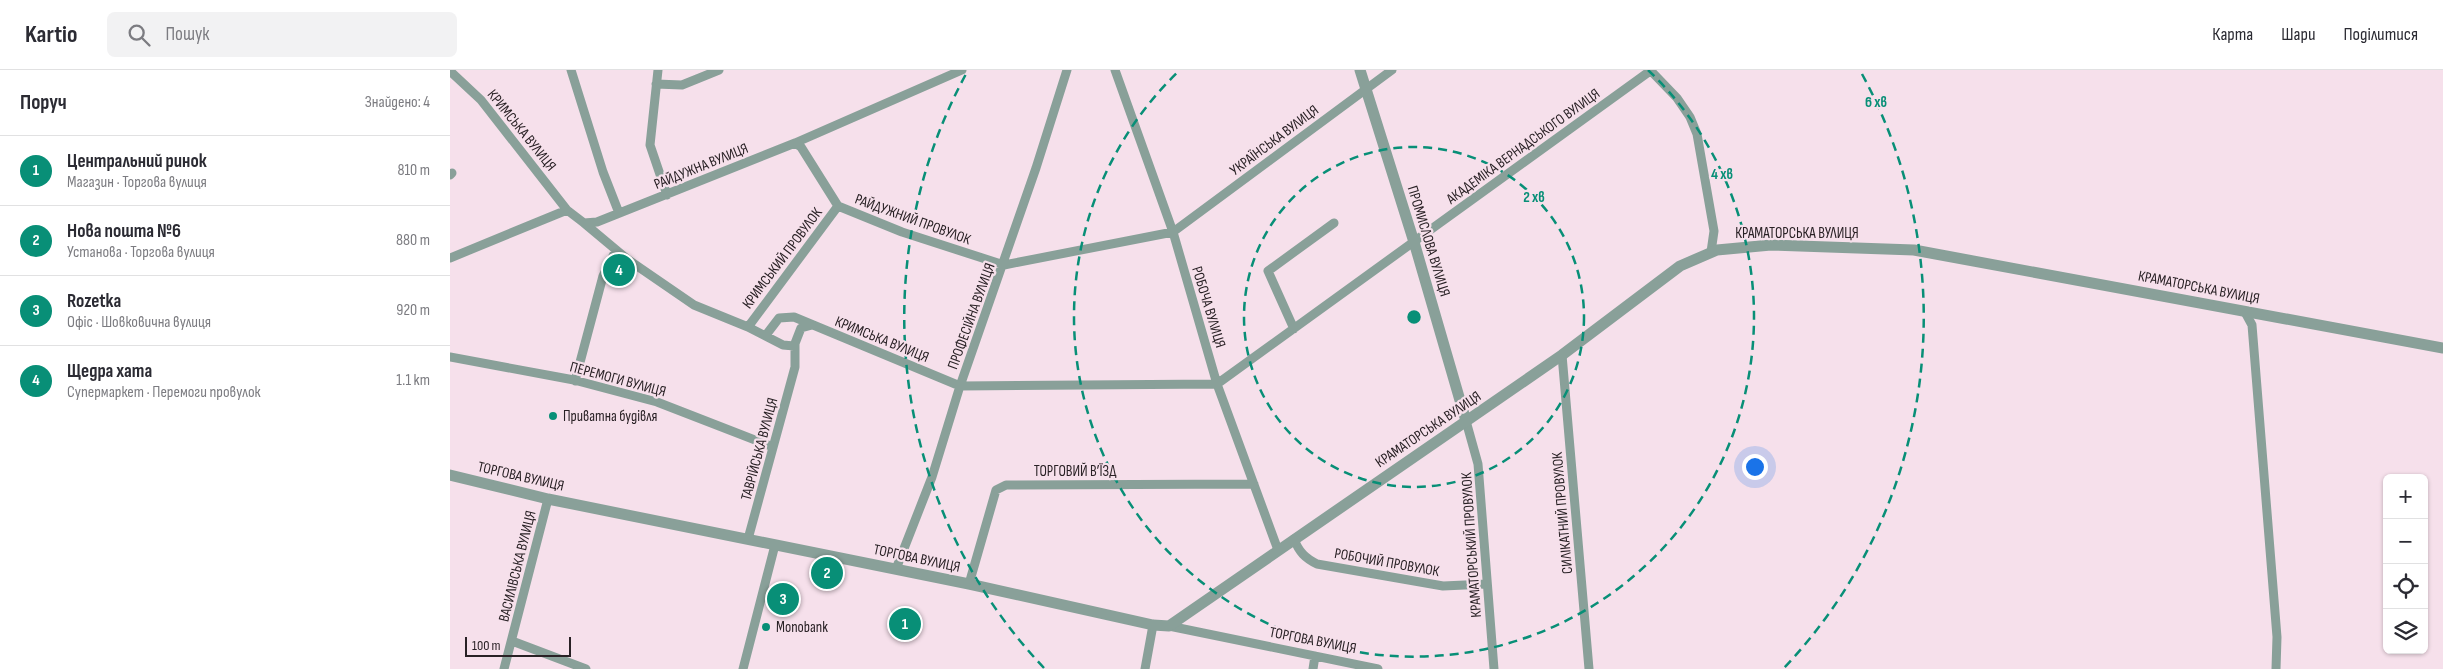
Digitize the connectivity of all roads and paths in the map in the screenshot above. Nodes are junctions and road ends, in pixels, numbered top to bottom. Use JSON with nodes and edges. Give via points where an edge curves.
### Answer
{"nodes":[{"id":1,"x":571,"y":70,"type":"edge"},
{"id":2,"x":658,"y":70,"type":"edge"},
{"id":3,"x":719,"y":70,"type":"edge"},
{"id":4,"x":962,"y":70,"type":"edge"},
{"id":5,"x":1067,"y":70,"type":"edge"},
{"id":6,"x":1115,"y":70,"type":"edge"},
{"id":7,"x":1360,"y":70,"type":"edge"},
{"id":8,"x":1392,"y":70,"type":"edge"},
{"id":9,"x":1650,"y":70,"type":"edge"},
{"id":10,"x":450,"y":72,"type":"edge"},
{"id":11,"x":656,"y":84,"type":"junction"},
{"id":12,"x":1366,"y":89,"type":"junction"},
{"id":13,"x":795,"y":143,"type":"junction"},
{"id":14,"x":667,"y":195,"type":"junction"},
{"id":15,"x":838,"y":206,"type":"junction"},
{"id":16,"x":567,"y":210,"type":"junction"},
{"id":17,"x":619,"y":213,"type":"junction"},
{"id":18,"x":584,"y":223,"type":"junction"},
{"id":19,"x":1334,"y":223,"type":"dead end"},
{"id":20,"x":1172,"y":232,"type":"junction"},
{"id":21,"x":1414,"y":242,"type":"junction"},
{"id":22,"x":616,"y":250,"type":"junction"},
{"id":23,"x":1711,"y":252,"type":"junction"},
{"id":24,"x":450,"y":258,"type":"edge"},
{"id":25,"x":1004,"y":265,"type":"junction"},
{"id":26,"x":2245,"y":312,"type":"junction"},
{"id":27,"x":812,"y":325,"type":"junction"},
{"id":28,"x":748,"y":327,"type":"junction"},
{"id":29,"x":1294,"y":329,"type":"junction"},
{"id":30,"x":766,"y":335,"type":"junction"},
{"id":31,"x":795,"y":344,"type":"junction"},
{"id":32,"x":783,"y":345,"type":"junction"},
{"id":33,"x":2443,"y":348,"type":"edge"},
{"id":34,"x":1562,"y":355,"type":"junction"},
{"id":35,"x":450,"y":357,"type":"edge"},
{"id":36,"x":795,"y":367,"type":"junction"},
{"id":37,"x":575,"y":381,"type":"junction"},
{"id":38,"x":1218,"y":384,"type":"junction"},
{"id":39,"x":960,"y":386,"type":"junction"},
{"id":40,"x":1466,"y":421,"type":"junction"},
{"id":41,"x":773,"y":447,"type":"junction"},
{"id":42,"x":450,"y":475,"type":"edge"},
{"id":43,"x":1254,"y":484,"type":"junction"},
{"id":44,"x":548,"y":499,"type":"junction"},
{"id":45,"x":748,"y":538,"type":"junction"},
{"id":46,"x":1294,"y":539,"type":"junction"},
{"id":47,"x":774,"y":545,"type":"junction"},
{"id":48,"x":1278,"y":550,"type":"junction"},
{"id":49,"x":896,"y":569,"type":"junction"},
{"id":50,"x":969,"y":584,"type":"junction"},
{"id":51,"x":1487,"y":584,"type":"junction"},
{"id":52,"x":1153,"y":625,"type":"junction"},
{"id":53,"x":1169,"y":626,"type":"junction"},
{"id":54,"x":512,"y":641,"type":"junction"},
{"id":55,"x":1315,"y":656,"type":"junction"},
{"id":56,"x":504,"y":669,"type":"edge"},
{"id":57,"x":586,"y":669,"type":"edge"},
{"id":58,"x":743,"y":669,"type":"edge"},
{"id":59,"x":1145,"y":669,"type":"edge"},
{"id":60,"x":1313,"y":669,"type":"edge"},
{"id":61,"x":1378,"y":669,"type":"edge"},
{"id":62,"x":1494,"y":669,"type":"edge"},
{"id":63,"x":1589,"y":669,"type":"edge"},
{"id":64,"x":2276,"y":669,"type":"edge"}],
"edges":[{"from":1,"to":17,"type":"street"},
{"from":2,"to":11,"type":"street"},
{"from":3,"to":11,"type":"street","via":[[682,85]]},
{"from":4,"to":13,"type":"street","name":"РАЙДУЖНА ВУЛИЦЯ"},
{"from":5,"to":25,"type":"street","name":"ПРОФЕСІЙНА ВУЛИЦЯ"},
{"from":6,"to":20,"type":"street","name":"РОБОЧА ВУЛИЦЯ"},
{"from":7,"to":12,"type":"street","name":"ПРОМИСЛОВА ВУЛИЦЯ"},
{"from":8,"to":12,"type":"street","name":"УКРАЇНСЬКА ВУЛИЦЯ"},
{"from":9,"to":21,"type":"street","name":"АКАДЕМІКА ВЕРНАДСЬКОГО ВУЛИЦЯ"},
{"from":9,"to":23,"type":"street","via":[[1677,98],[1697,134],[1714,231]]},
{"from":10,"to":16,"type":"street","name":"КРИМСЬКА ВУЛИЦЯ","via":[[481,100]]},
{"from":11,"to":14,"type":"street","via":[[650,145]]},
{"from":12,"to":20,"type":"street","name":"УКРАЇНСЬКА ВУЛИЦЯ"},
{"from":12,"to":21,"type":"street","name":"ПРОМИСЛОВА ВУЛИЦЯ"},
{"from":13,"to":14,"type":"street","name":"РАЙДУЖНА ВУЛИЦЯ"},
{"from":13,"to":15,"type":"street","name":"РАЙДУЖНИЙ ПРОВУЛОК","via":[[801,147]]},
{"from":14,"to":17,"type":"street","name":"РАЙДУЖНА ВУЛИЦЯ"},
{"from":15,"to":25,"type":"street","name":"РАЙДУЖНИЙ ПРОВУЛОК","via":[[902,232]]},
{"from":15,"to":28,"type":"street","name":"КРИМСЬКИЙ ПРОВУЛОК"},
{"from":16,"to":18,"type":"street"},
{"from":16,"to":24,"type":"street"},
{"from":17,"to":18,"type":"street","name":"РАЙДУЖНА ВУЛИЦЯ","via":[[597,222]]},
{"from":18,"to":22,"type":"street"},
{"from":19,"to":29,"type":"street","via":[[1268,271]]},
{"from":20,"to":25,"type":"street","name":"РАЙДУЖНИЙ ПРОВУЛОК"},
{"from":20,"to":38,"type":"street","name":"РОБОЧА ВУЛИЦЯ"},
{"from":21,"to":29,"type":"street","name":"АКАДЕМІКА ВЕРНАДСЬКОГО ВУЛИЦЯ"},
{"from":21,"to":40,"type":"street","name":"ПРОМИСЛОВА ВУЛИЦЯ"},
{"from":22,"to":28,"type":"street","via":[[694,305]]},
{"from":22,"to":37,"type":"street","via":[[603,276]]},
{"from":23,"to":26,"type":"street","name":"КРАМАТОРСЬКА ВУЛИЦЯ","via":[[1771,245],[1914,250]]},
{"from":23,"to":34,"type":"street","name":"КРАМАТОРСЬКА ВУЛИЦЯ","via":[[1680,266]]},
{"from":25,"to":39,"type":"street","name":"ПРОФЕСІЙНА ВУЛИЦЯ"},
{"from":26,"to":33,"type":"street","name":"КРАМАТОРСЬКА ВУЛИЦЯ"},
{"from":26,"to":64,"type":"street","via":[[2252,325],[2264,455],[2277,637]]},
{"from":27,"to":30,"type":"street","via":[[784,316],[775,321]]},
{"from":27,"to":31,"type":"street","name":"КРИМСЬКА ВУЛИЦЯ","via":[[802,328]]},
{"from":27,"to":39,"type":"street","name":"КРИМСЬКА ВУЛИЦЯ"},
{"from":28,"to":30,"type":"street"},
{"from":29,"to":38,"type":"street","name":"АКАДЕМІКА ВЕРНАДСЬКОГО ВУЛИЦЯ"},
{"from":30,"to":32,"type":"street"},
{"from":31,"to":32,"type":"street","via":[[790,347]]},
{"from":31,"to":36,"type":"street","name":"ТАВРІЙСЬКА ВУЛИЦЯ"},
{"from":32,"to":36,"type":"street"},
{"from":34,"to":40,"type":"street","name":"КРАМАТОРСЬКА ВУЛИЦЯ"},
{"from":34,"to":63,"type":"street","name":"СИЛІКАТНИЙ ПРОВУЛОК"},
{"from":35,"to":37,"type":"street","name":"ПЕРЕМОГИ ВУЛИЦЯ"},
{"from":36,"to":41,"type":"street","name":"ТАВРІЙСЬКА ВУЛИЦЯ"},
{"from":37,"to":41,"type":"street","name":"ПЕРЕМОГИ ВУЛИЦЯ","via":[[657,402]]},
{"from":38,"to":39,"type":"street","name":"КРИМСЬКА ВУЛИЦЯ"},
{"from":38,"to":43,"type":"street","name":"РОБОЧА ВУЛИЦЯ"},
{"from":39,"to":49,"type":"street","name":"ПРОФЕСІЙНА ВУЛИЦЯ","via":[[932,478]]},
{"from":40,"to":46,"type":"street","name":"КРАМАТОРСЬКА ВУЛИЦЯ"},
{"from":40,"to":51,"type":"street","name":"КРАМАТОРСЬКИЙ ПРОВУЛОК","via":[[1478,464]]},
{"from":41,"to":45,"type":"street","name":"ТАВРІЙСЬКА ВУЛИЦЯ"},
{"from":42,"to":44,"type":"street","name":"ТОРГОВА ВУЛИЦЯ"},
{"from":43,"to":48,"type":"street","name":"РОБОЧА ВУЛИЦЯ"},
{"from":43,"to":50,"type":"street","name":"ТОРГОВИЙ В’ЇЗД","via":[[1006,486],[996,490]]},
{"from":44,"to":45,"type":"street","name":"ТОРГОВА ВУЛИЦЯ"},
{"from":44,"to":54,"type":"street","name":"ВАСИЛІВСЬКА ВУЛИЦЯ"},
{"from":45,"to":47,"type":"street","name":"ТОРГОВА ВУЛИЦЯ"},
{"from":46,"to":48,"type":"street","name":"КРАМАТОРСЬКА ВУЛИЦЯ"},
{"from":46,"to":51,"type":"street","name":"РОБОЧИЙ ПРОВУЛОК","via":[[1306,559],[1317,564],[1443,586]]},
{"from":47,"to":49,"type":"street","name":"ТОРГОВА ВУЛИЦЯ"},
{"from":47,"to":58,"type":"street"},
{"from":48,"to":53,"type":"street","name":"КРАМАТОРСЬКА ВУЛИЦЯ"},
{"from":49,"to":50,"type":"street","name":"ТОРГОВА ВУЛИЦЯ"},
{"from":50,"to":52,"type":"street","name":"ТОРГОВА ВУЛИЦЯ"},
{"from":51,"to":62,"type":"street","name":"КРАМАТОРСЬКИЙ ПРОВУЛОК"},
{"from":52,"to":53,"type":"street","name":"ТОРГОВА ВУЛИЦЯ"},
{"from":52,"to":59,"type":"street"},
{"from":53,"to":55,"type":"street","name":"ТОРГОВА ВУЛИЦЯ"},
{"from":54,"to":56,"type":"street","name":"ВАСИЛІВСЬКА ВУЛИЦЯ"},
{"from":54,"to":57,"type":"street"},
{"from":55,"to":60,"type":"street"},
{"from":55,"to":61,"type":"street","name":"ТОРГОВА ВУЛИЦЯ"}]}
